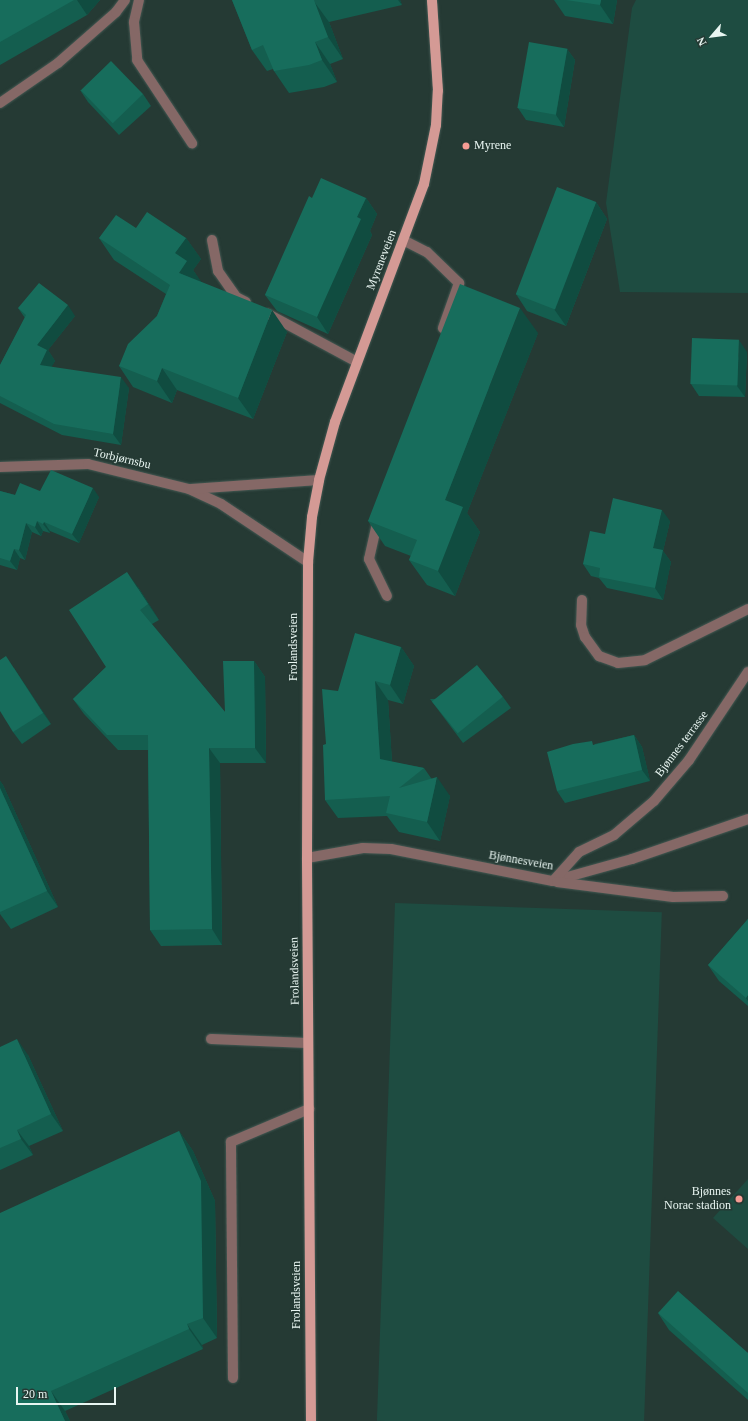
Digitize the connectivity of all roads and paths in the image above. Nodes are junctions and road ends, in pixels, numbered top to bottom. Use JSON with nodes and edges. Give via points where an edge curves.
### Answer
{"nodes":[{"id":1,"x":125,"y":0,"type":"edge"},
{"id":2,"x":139,"y":0,"type":"edge"},
{"id":3,"x":432,"y":0,"type":"edge"},
{"id":4,"x":0,"y":103,"type":"edge"},
{"id":5,"x":192,"y":143,"type":"dead end"},
{"id":6,"x":212,"y":240,"type":"dead end"},
{"id":7,"x":403,"y":240,"type":"junction"},
{"id":8,"x":438,"y":342,"type":"edge"},
{"id":9,"x":357,"y":362,"type":"junction"},
{"id":10,"x":0,"y":467,"type":"edge"},
{"id":11,"x":319,"y":480,"type":"junction"},
{"id":12,"x":189,"y":489,"type":"junction"},
{"id":13,"x":380,"y":510,"type":"edge"},
{"id":14,"x":311,"y":522,"type":"joint"},
{"id":15,"x":308,"y":562,"type":"junction"},
{"id":16,"x":387,"y":596,"type":"dead end"},
{"id":17,"x":582,"y":600,"type":"dead end"},
{"id":18,"x":748,"y":609,"type":"edge"},
{"id":19,"x":748,"y":672,"type":"edge"},
{"id":20,"x":748,"y":819,"type":"edge"},
{"id":21,"x":306,"y":858,"type":"junction"},
{"id":22,"x":553,"y":881,"type":"junction"},
{"id":23,"x":723,"y":896,"type":"dead end"},
{"id":24,"x":211,"y":1039,"type":"dead end"},
{"id":25,"x":308,"y":1043,"type":"junction"},
{"id":26,"x":309,"y":1109,"type":"junction"},
{"id":27,"x":233,"y":1378,"type":"dead end"},
{"id":28,"x":311,"y":1421,"type":"edge"}],
"edges":[{"from":1,"to":4,"type":"street","via":[[116,12],[58,63]]},
{"from":2,"to":5,"type":"street","via":[[134,22],[137,60]]},
{"from":3,"to":7,"type":"main road","name":"Myreneveien","via":[[438,91],[436,125],[424,184]]},
{"from":6,"to":9,"type":"street","via":[[218,271],[236,297]]},
{"from":7,"to":8,"type":"street","via":[[427,252],[459,283]]},
{"from":7,"to":9,"type":"main road","name":"Myreneveien"},
{"from":9,"to":11,"type":"main road","name":"Myreneveien","via":[[335,422]]},
{"from":10,"to":12,"type":"street","name":"Torbjørnsbu","via":[[88,464]]},
{"from":11,"to":12,"type":"street","name":"Torbjørnsbu"},
{"from":11,"to":14,"type":"main road","name":"Myreneveien"},
{"from":12,"to":15,"type":"street","name":"Torbjørnsbu","via":[[221,504]]},
{"from":13,"to":16,"type":"street","via":[[369,559]]},
{"from":14,"to":15,"type":"main road","name":"Frolandsveien"},
{"from":15,"to":21,"type":"main road","name":"Frolandsveien"},
{"from":17,"to":18,"type":"street","via":[[582,625],[585,637],[599,656],[618,663],[646,660]]},
{"from":19,"to":22,"type":"street","name":"Bjønnes terrasse","via":[[689,760],[654,801],[614,835],[579,852]]},
{"from":20,"to":22,"type":"street","name":"Bjønnesveien","via":[[632,859]]},
{"from":21,"to":22,"type":"street","name":"Bjønnesveien","via":[[363,848],[392,849]]},
{"from":21,"to":25,"type":"main road","name":"Frolandsveien"},
{"from":22,"to":23,"type":"street","via":[[673,897]]},
{"from":24,"to":25,"type":"street"},
{"from":25,"to":26,"type":"main road","name":"Frolandsveien"},
{"from":26,"to":27,"type":"street","via":[[232,1142]]},
{"from":26,"to":28,"type":"main road","name":"Frolandsveien"}]}
